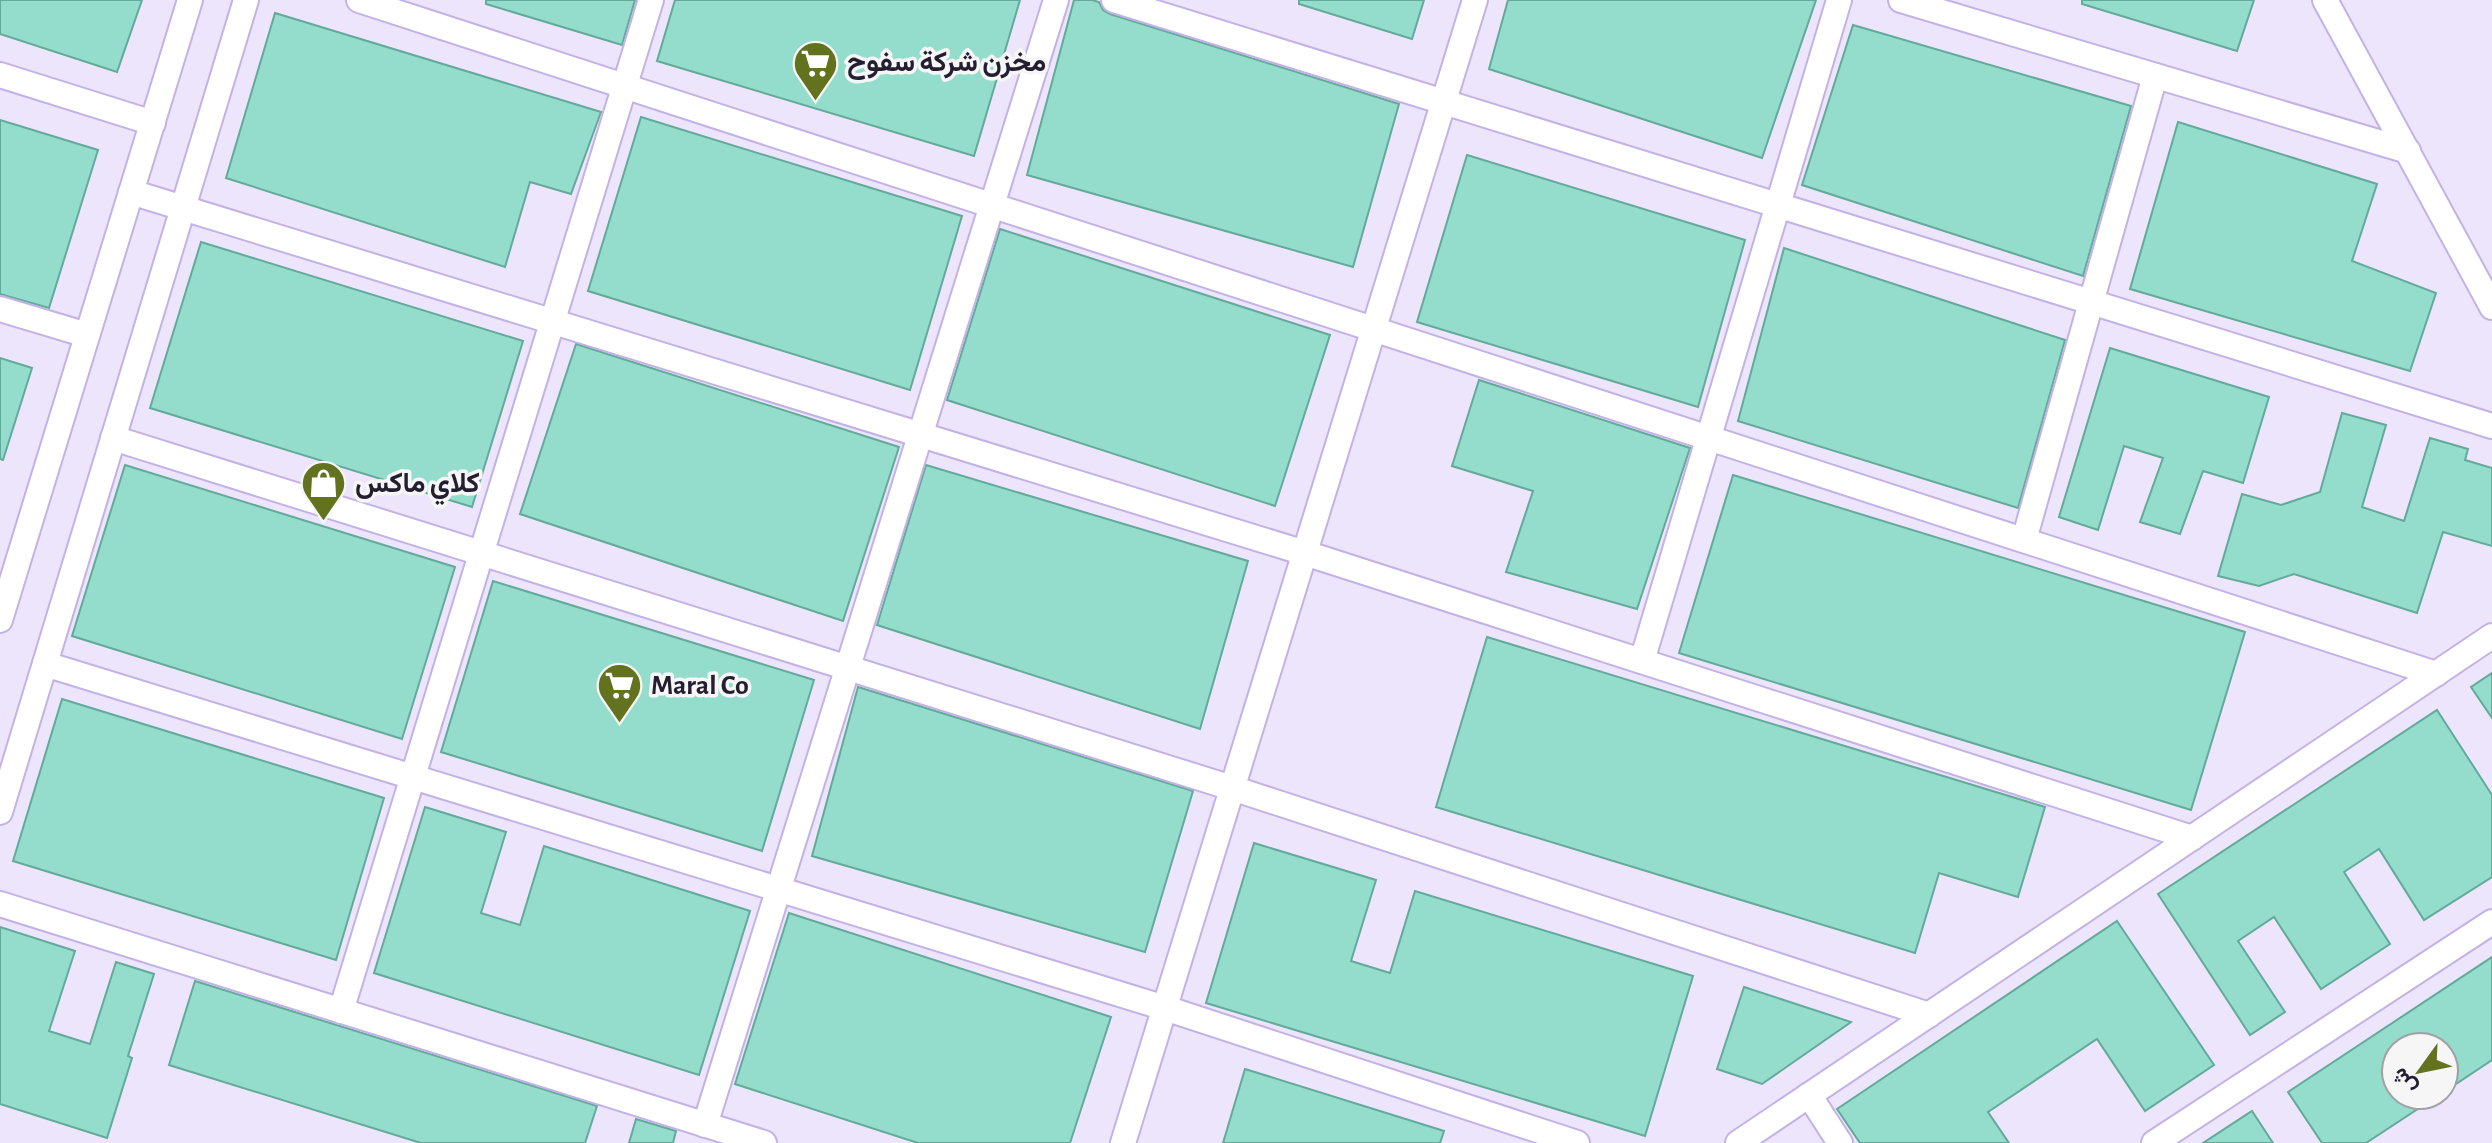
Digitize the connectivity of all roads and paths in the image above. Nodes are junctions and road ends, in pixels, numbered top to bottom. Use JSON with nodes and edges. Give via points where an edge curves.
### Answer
{"nodes":[{"id":1,"x":190,"y":0,"type":"edge"},
{"id":2,"x":246,"y":0,"type":"edge"},
{"id":3,"x":359,"y":0,"type":"edge"},
{"id":4,"x":651,"y":0,"type":"edge"},
{"id":5,"x":1056,"y":0,"type":"edge"},
{"id":6,"x":1114,"y":0,"type":"edge"},
{"id":7,"x":1475,"y":0,"type":"edge"},
{"id":8,"x":1839,"y":0,"type":"edge"},
{"id":9,"x":1901,"y":0,"type":"edge"},
{"id":10,"x":2325,"y":0,"type":"edge"},
{"id":11,"x":0,"y":75,"type":"edge"},
{"id":12,"x":2155,"y":76,"type":"junction"},
{"id":13,"x":624,"y":86,"type":"junction"},
{"id":14,"x":1443,"y":102,"type":"junction"},
{"id":15,"x":153,"y":123,"type":"junction"},
{"id":16,"x":2408,"y":151,"type":"junction"},
{"id":17,"x":131,"y":192,"type":"junction"},
{"id":18,"x":992,"y":205,"type":"junction"},
{"id":19,"x":1778,"y":205,"type":"junction"},
{"id":20,"x":183,"y":208,"type":"junction"},
{"id":21,"x":2091,"y":302,"type":"junction"},
{"id":22,"x":2492,"y":307,"type":"edge"},
{"id":23,"x":0,"y":309,"type":"edge"},
{"id":24,"x":553,"y":322,"type":"junction"},
{"id":25,"x":1373,"y":329,"type":"junction"},
{"id":26,"x":87,"y":335,"type":"junction"},
{"id":27,"x":2492,"y":426,"type":"edge"},
{"id":28,"x":920,"y":435,"type":"junction"},
{"id":29,"x":113,"y":438,"type":"junction"},
{"id":30,"x":1709,"y":438,"type":"junction"},
{"id":31,"x":2024,"y":540,"type":"junction"},
{"id":32,"x":1305,"y":553,"type":"junction"},
{"id":33,"x":482,"y":554,"type":"junction"},
{"id":34,"x":5,"y":586,"type":"edge"},
{"id":35,"x":0,"y":620,"type":"edge"},
{"id":36,"x":2492,"y":636,"type":"edge"},
{"id":37,"x":1642,"y":661,"type":"junction"},
{"id":38,"x":45,"y":664,"type":"junction"},
{"id":39,"x":847,"y":668,"type":"junction"},
{"id":40,"x":2436,"y":674,"type":"junction"},
{"id":41,"x":413,"y":777,"type":"junction"},
{"id":42,"x":1232,"y":788,"type":"junction"},
{"id":43,"x":0,"y":812,"type":"edge"},
{"id":44,"x":2192,"y":838,"type":"junction"},
{"id":45,"x":778,"y":889,"type":"junction"},
{"id":46,"x":0,"y":904,"type":"edge"},
{"id":47,"x":2492,"y":922,"type":"edge"},
{"id":48,"x":1165,"y":1008,"type":"junction"},
{"id":49,"x":341,"y":1011,"type":"junction"},
{"id":50,"x":1929,"y":1015,"type":"junction"},
{"id":51,"x":1809,"y":1095,"type":"junction"},
{"id":52,"x":705,"y":1125,"type":"junction"},
{"id":53,"x":764,"y":1143,"type":"edge"},
{"id":54,"x":1123,"y":1143,"type":"edge"},
{"id":55,"x":1577,"y":1143,"type":"edge"},
{"id":56,"x":1738,"y":1143,"type":"edge"},
{"id":57,"x":1840,"y":1143,"type":"edge"},
{"id":58,"x":2154,"y":1143,"type":"edge"}],
"edges":[{"from":1,"to":15,"type":"street"},
{"from":2,"to":20,"type":"street"},
{"from":3,"to":13,"type":"street"},
{"from":4,"to":13,"type":"street"},
{"from":5,"to":18,"type":"street"},
{"from":6,"to":14,"type":"street"},
{"from":7,"to":14,"type":"street"},
{"from":8,"to":19,"type":"street"},
{"from":9,"to":12,"type":"street"},
{"from":10,"to":16,"type":"street"},
{"from":11,"to":15,"type":"street"},
{"from":12,"to":16,"type":"street"},
{"from":12,"to":21,"type":"street"},
{"from":13,"to":18,"type":"street"},
{"from":13,"to":24,"type":"street"},
{"from":14,"to":19,"type":"street"},
{"from":14,"to":25,"type":"street"},
{"from":15,"to":17,"type":"street"},
{"from":16,"to":22,"type":"street"},
{"from":17,"to":20,"type":"street"},
{"from":17,"to":26,"type":"street"},
{"from":18,"to":25,"type":"street"},
{"from":18,"to":28,"type":"street"},
{"from":19,"to":21,"type":"street"},
{"from":19,"to":30,"type":"street"},
{"from":20,"to":24,"type":"street"},
{"from":20,"to":29,"type":"street"},
{"from":21,"to":27,"type":"street"},
{"from":21,"to":31,"type":"street"},
{"from":23,"to":26,"type":"street"},
{"from":24,"to":28,"type":"street"},
{"from":24,"to":33,"type":"street"},
{"from":25,"to":30,"type":"street"},
{"from":25,"to":32,"type":"street"},
{"from":26,"to":34,"type":"street"},
{"from":28,"to":32,"type":"street"},
{"from":28,"to":39,"type":"street"},
{"from":29,"to":33,"type":"street"},
{"from":29,"to":38,"type":"street"},
{"from":30,"to":31,"type":"street"},
{"from":30,"to":37,"type":"street"},
{"from":31,"to":40,"type":"street"},
{"from":32,"to":37,"type":"street"},
{"from":32,"to":42,"type":"street"},
{"from":33,"to":39,"type":"street"},
{"from":33,"to":41,"type":"street"},
{"from":34,"to":35,"type":"street"},
{"from":36,"to":40,"type":"street"},
{"from":37,"to":44,"type":"street"},
{"from":38,"to":41,"type":"street"},
{"from":38,"to":43,"type":"street"},
{"from":39,"to":42,"type":"street"},
{"from":39,"to":45,"type":"street"},
{"from":40,"to":44,"type":"street"},
{"from":41,"to":45,"type":"street"},
{"from":41,"to":49,"type":"street"},
{"from":42,"to":48,"type":"street"},
{"from":42,"to":50,"type":"street"},
{"from":44,"to":50,"type":"street"},
{"from":45,"to":48,"type":"street"},
{"from":45,"to":52,"type":"street"},
{"from":46,"to":49,"type":"street"},
{"from":47,"to":58,"type":"street"},
{"from":48,"to":54,"type":"street"},
{"from":48,"to":55,"type":"street"},
{"from":49,"to":52,"type":"street"},
{"from":50,"to":51,"type":"street"},
{"from":51,"to":56,"type":"street"},
{"from":51,"to":57,"type":"street"},
{"from":52,"to":53,"type":"street"}]}
